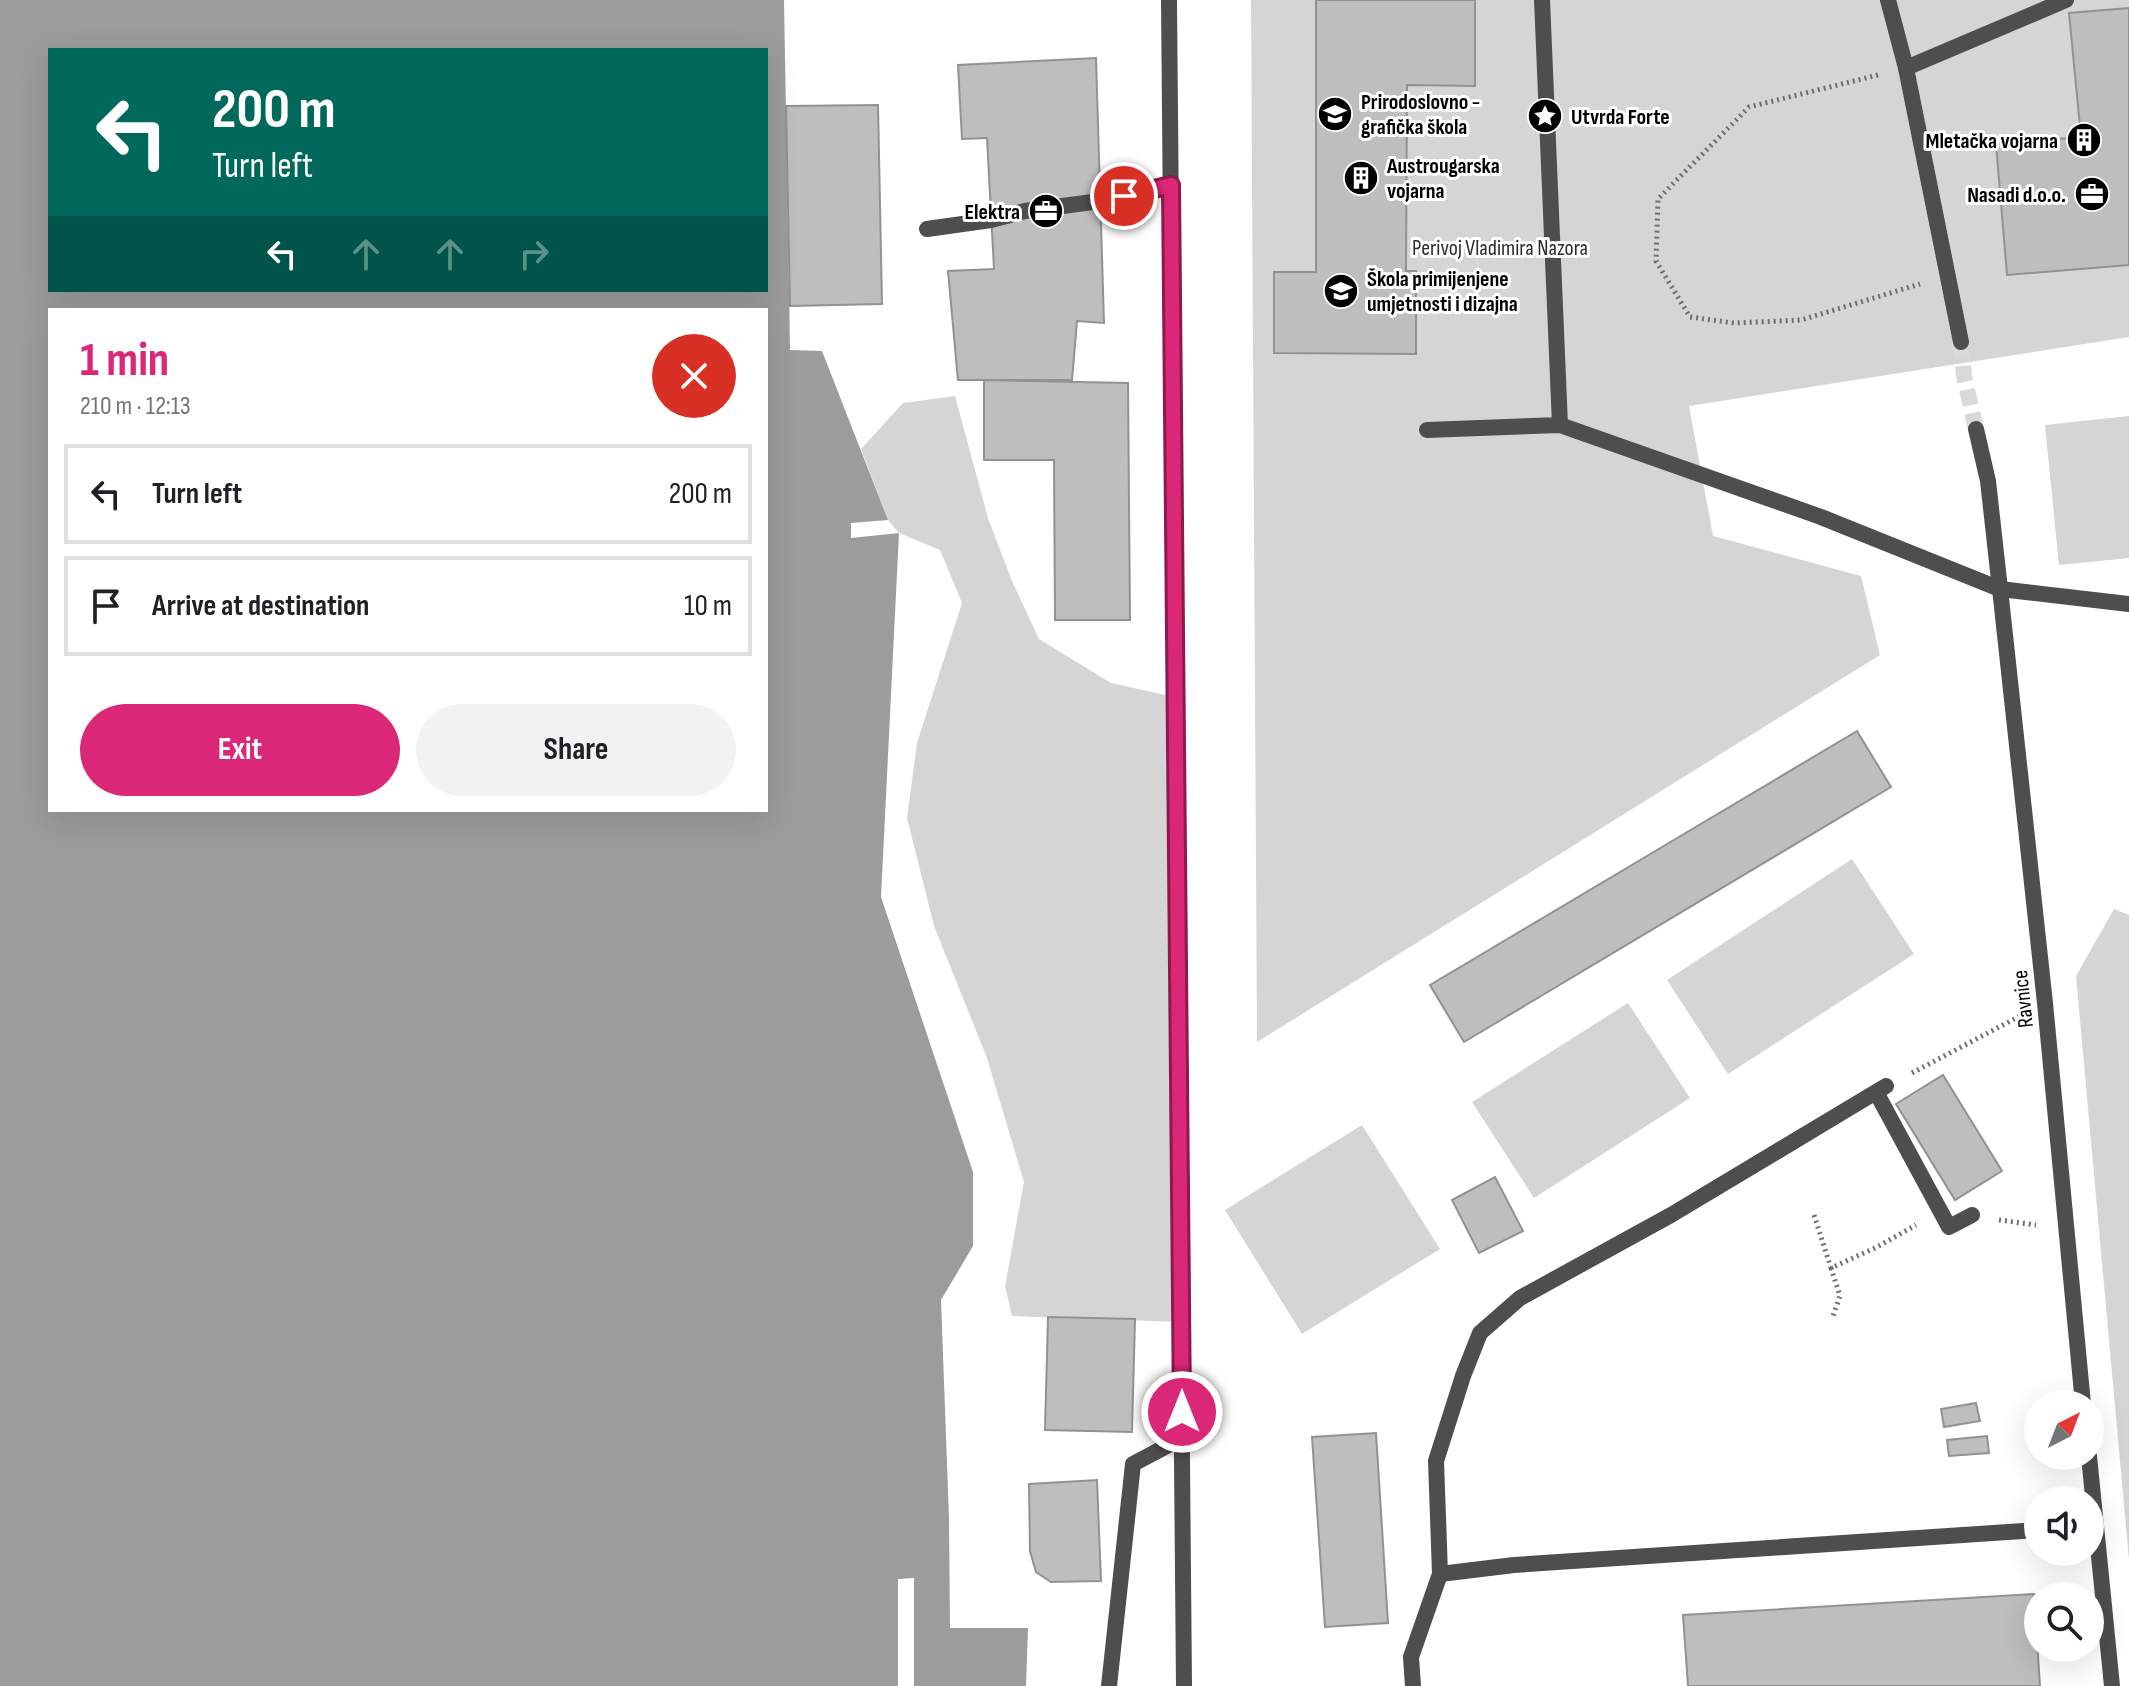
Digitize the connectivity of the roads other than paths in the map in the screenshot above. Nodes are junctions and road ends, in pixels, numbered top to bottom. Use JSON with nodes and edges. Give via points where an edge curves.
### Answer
{"nodes":[{"id":1,"x":1169,"y":0,"type":"edge"},
{"id":2,"x":1542,"y":0,"type":"edge"},
{"id":3,"x":1888,"y":0,"type":"edge"},
{"id":4,"x":2066,"y":0,"type":"edge"},
{"id":5,"x":1906,"y":68,"type":"junction"},
{"id":6,"x":1171,"y":185,"type":"junction"},
{"id":7,"x":927,"y":229,"type":"dead end"},
{"id":8,"x":1961,"y":342,"type":"tunnel mouth"},
{"id":9,"x":1560,"y":425,"type":"junction"},
{"id":10,"x":1976,"y":429,"type":"tunnel mouth"},
{"id":11,"x":1427,"y":430,"type":"dead end"},
{"id":12,"x":2000,"y":589,"type":"junction"},
{"id":13,"x":2129,"y":604,"type":"edge"},
{"id":14,"x":1972,"y":1215,"type":"dead end"},
{"id":15,"x":2082,"y":1390,"type":"edge"},
{"id":16,"x":1182,"y":1438,"type":"junction"},
{"id":17,"x":2024,"y":1531,"type":"edge"},
{"id":18,"x":2098,"y":1566,"type":"edge"},
{"id":19,"x":1440,"y":1574,"type":"junction"},
{"id":20,"x":1109,"y":1686,"type":"edge"},
{"id":21,"x":1184,"y":1686,"type":"edge"},
{"id":22,"x":1413,"y":1686,"type":"edge"},
{"id":23,"x":2112,"y":1686,"type":"edge"}],
"edges":[{"from":1,"to":6,"type":"street"},
{"from":2,"to":9,"type":"street"},
{"from":3,"to":5,"type":"street"},
{"from":4,"to":5,"type":"street"},
{"from":5,"to":8,"type":"street"},
{"from":6,"to":7,"type":"street"},
{"from":6,"to":16,"type":"street"},
{"from":9,"to":11,"type":"street"},
{"from":9,"to":12,"type":"street","via":[[1821,517]]},
{"from":10,"to":12,"type":"street","name":"Ravnice","via":[[1988,481]]},
{"from":12,"to":13,"type":"street"},
{"from":12,"to":15,"type":"street","name":"Ravnice"},
{"from":14,"to":19,"type":"street","via":[[1949,1227],[1881,1089],[1520,1298],[1480,1333],[1436,1461]]},
{"from":16,"to":20,"type":"street","via":[[1133,1464]]},
{"from":16,"to":21,"type":"street"},
{"from":17,"to":19,"type":"street"},
{"from":18,"to":23,"type":"street"},
{"from":19,"to":22,"type":"street","via":[[1411,1657]]}]}
